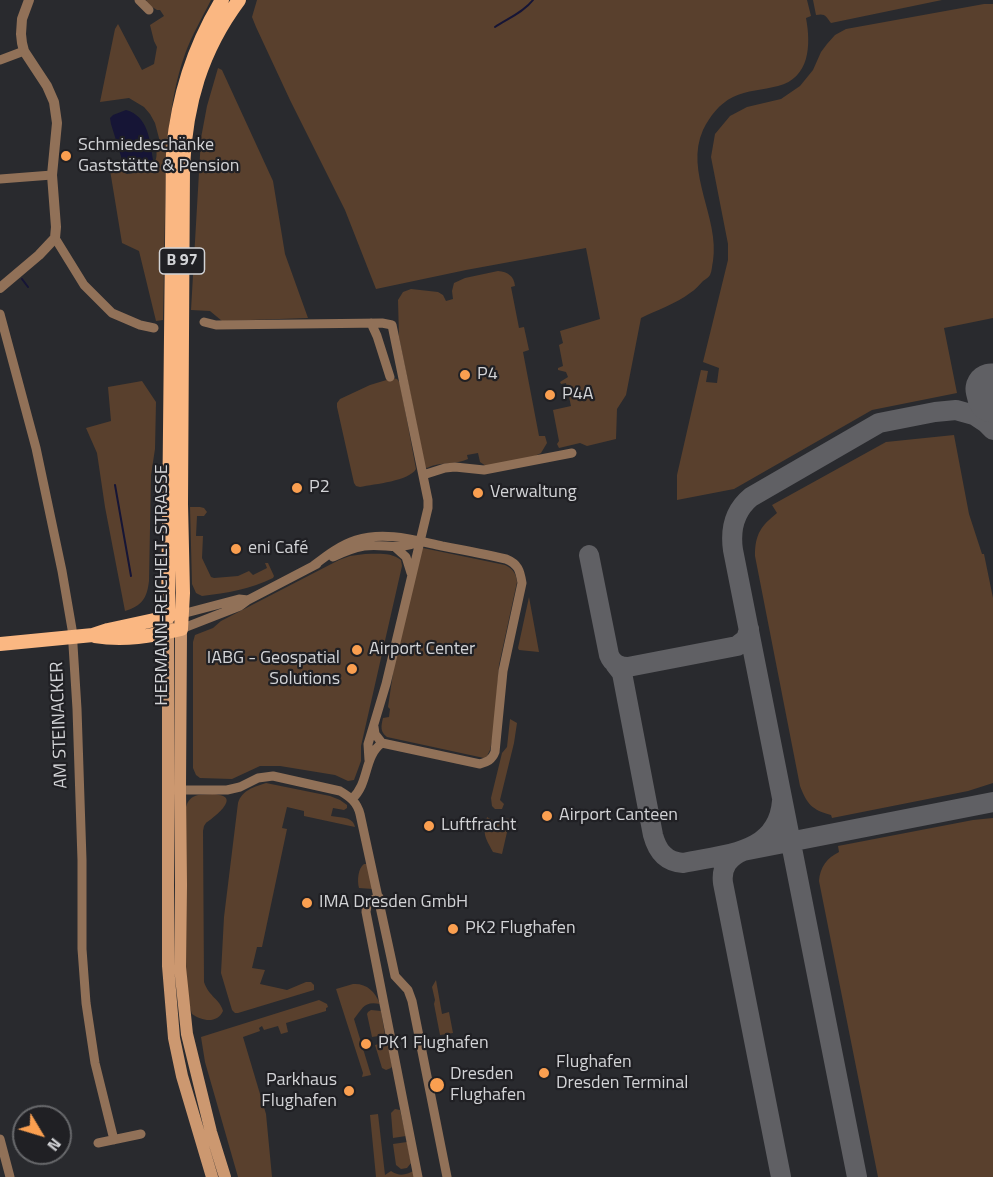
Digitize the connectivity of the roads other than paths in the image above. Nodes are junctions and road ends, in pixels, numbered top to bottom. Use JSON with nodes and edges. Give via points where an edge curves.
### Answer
{"nodes":[{"id":1,"x":29,"y":0,"type":"edge"},
{"id":2,"x":139,"y":0,"type":"edge"},
{"id":3,"x":222,"y":0,"type":"edge"},
{"id":4,"x":239,"y":0,"type":"edge"},
{"id":5,"x":149,"y":10,"type":"dead end"},
{"id":6,"x":24,"y":51,"type":"junction"},
{"id":7,"x":0,"y":60,"type":"edge"},
{"id":8,"x":52,"y":175,"type":"junction"},
{"id":9,"x":0,"y":179,"type":"edge"},
{"id":10,"x":55,"y":238,"type":"junction"},
{"id":11,"x":0,"y":288,"type":"edge"},
{"id":12,"x":0,"y":314,"type":"edge"},
{"id":13,"x":204,"y":322,"type":"dead end"},
{"id":14,"x":371,"y":323,"type":"junction"},
{"id":15,"x":154,"y":328,"type":"dead end"},
{"id":16,"x":390,"y":377,"type":"dead end"},
{"id":17,"x":572,"y":453,"type":"dead end"},
{"id":18,"x":423,"y":475,"type":"junction"},
{"id":19,"x":420,"y":541,"type":"junction"},
{"id":20,"x":396,"y":548,"type":"junction"},
{"id":21,"x":313,"y":566,"type":"junction"},
{"id":22,"x":411,"y":575,"type":"junction"},
{"id":23,"x":248,"y":600,"type":"junction"},
{"id":24,"x":175,"y":615,"type":"junction"},
{"id":25,"x":174,"y":631,"type":"junction"},
{"id":26,"x":93,"y":636,"type":"junction"},
{"id":27,"x":72,"y":638,"type":"junction"},
{"id":28,"x":0,"y":644,"type":"edge"},
{"id":29,"x":374,"y":727,"type":"junction"},
{"id":30,"x":382,"y":743,"type":"junction"},
{"id":31,"x":369,"y":759,"type":"junction"},
{"id":32,"x":174,"y":790,"type":"junction"},
{"id":33,"x":352,"y":799,"type":"junction"},
{"id":34,"x":379,"y":897,"type":"junction"},
{"id":35,"x":141,"y":1134,"type":"dead end"},
{"id":36,"x":0,"y":1139,"type":"edge"},
{"id":37,"x":114,"y":1140,"type":"junction"},
{"id":38,"x":98,"y":1143,"type":"dead end"},
{"id":39,"x":10,"y":1177,"type":"edge"},
{"id":40,"x":212,"y":1177,"type":"edge"},
{"id":41,"x":225,"y":1177,"type":"edge"},
{"id":42,"x":418,"y":1177,"type":"edge"},
{"id":43,"x":447,"y":1177,"type":"edge"}],
"edges":[{"from":1,"to":6,"type":"street","via":[[22,19]]},
{"from":2,"to":5,"type":"street"},
{"from":3,"to":24,"type":"main road","name":"HERMANN-REICHELT-STRASSE","number":"B 97","via":[[186,77],[173,150]]},
{"from":4,"to":24,"type":"main road","name":"HERMANN-REICHELT-STRASSE","number":"B 97","via":[[199,72],[184,143],[183,581]]},
{"from":6,"to":7,"type":"street"},
{"from":6,"to":8,"type":"street","via":[[54,102],[57,123]]},
{"from":8,"to":9,"type":"street"},
{"from":8,"to":10,"type":"street"},
{"from":10,"to":11,"type":"street"},
{"from":10,"to":15,"type":"street","via":[[84,285],[112,313]]},
{"from":12,"to":27,"type":"street","name":"AM STEINACKER","via":[[36,448]]},
{"from":13,"to":14,"type":"street"},
{"from":14,"to":16,"type":"street"},
{"from":14,"to":18,"type":"street","via":[[392,325]]},
{"from":17,"to":18,"type":"street","via":[[484,470],[455,467]]},
{"from":18,"to":19,"type":"street","via":[[428,508]]},
{"from":19,"to":20,"type":"street"},
{"from":19,"to":21,"type":"street","via":[[368,537],[344,545]]},
{"from":19,"to":22,"type":"street"},
{"from":19,"to":30,"type":"street","via":[[506,559],[519,569],[522,583],[503,670],[495,752],[493,758],[480,764]]},
{"from":20,"to":21,"type":"street","via":[[364,546]]},
{"from":20,"to":22,"type":"street","via":[[406,557]]},
{"from":21,"to":23,"type":"street"},
{"from":22,"to":29,"type":"street"},
{"from":23,"to":24,"type":"street"},
{"from":23,"to":25,"type":"street"},
{"from":24,"to":25,"type":"main road","name":"HERMANN-REICHELT-STRASSE","number":"B 97"},
{"from":24,"to":26,"type":"main road"},
{"from":25,"to":26,"type":"main road","via":[[131,638]]},
{"from":25,"to":32,"type":"main road","name":"HERMANN-REICHELT-STRASSE"},
{"from":26,"to":27,"type":"main road"},
{"from":27,"to":28,"type":"main road"},
{"from":27,"to":37,"type":"street","name":"AM STEINACKER","via":[[85,992],[95,1063]]},
{"from":29,"to":30,"type":"street"},
{"from":29,"to":31,"type":"street","via":[[368,744]]},
{"from":30,"to":31,"type":"street"},
{"from":31,"to":33,"type":"street","via":[[364,782]]},
{"from":32,"to":33,"type":"street","via":[[227,790],[273,776],[340,791]]},
{"from":32,"to":40,"type":"main road","name":"HERMANN-REICHELT-STRASSE","via":[[168,966],[174,1038]]},
{"from":32,"to":41,"type":"main road","name":"HERMANN-REICHELT-STRASSE","via":[[181,885],[180,967],[187,1034]]},
{"from":33,"to":34,"type":"street","via":[[360,813]]},
{"from":34,"to":42,"type":"street","via":[[367,904],[366,912]]},
{"from":34,"to":43,"type":"street","via":[[395,976],[412,1001]]},
{"from":35,"to":37,"type":"street"},
{"from":36,"to":39,"type":"street"},
{"from":37,"to":38,"type":"street"}]}
